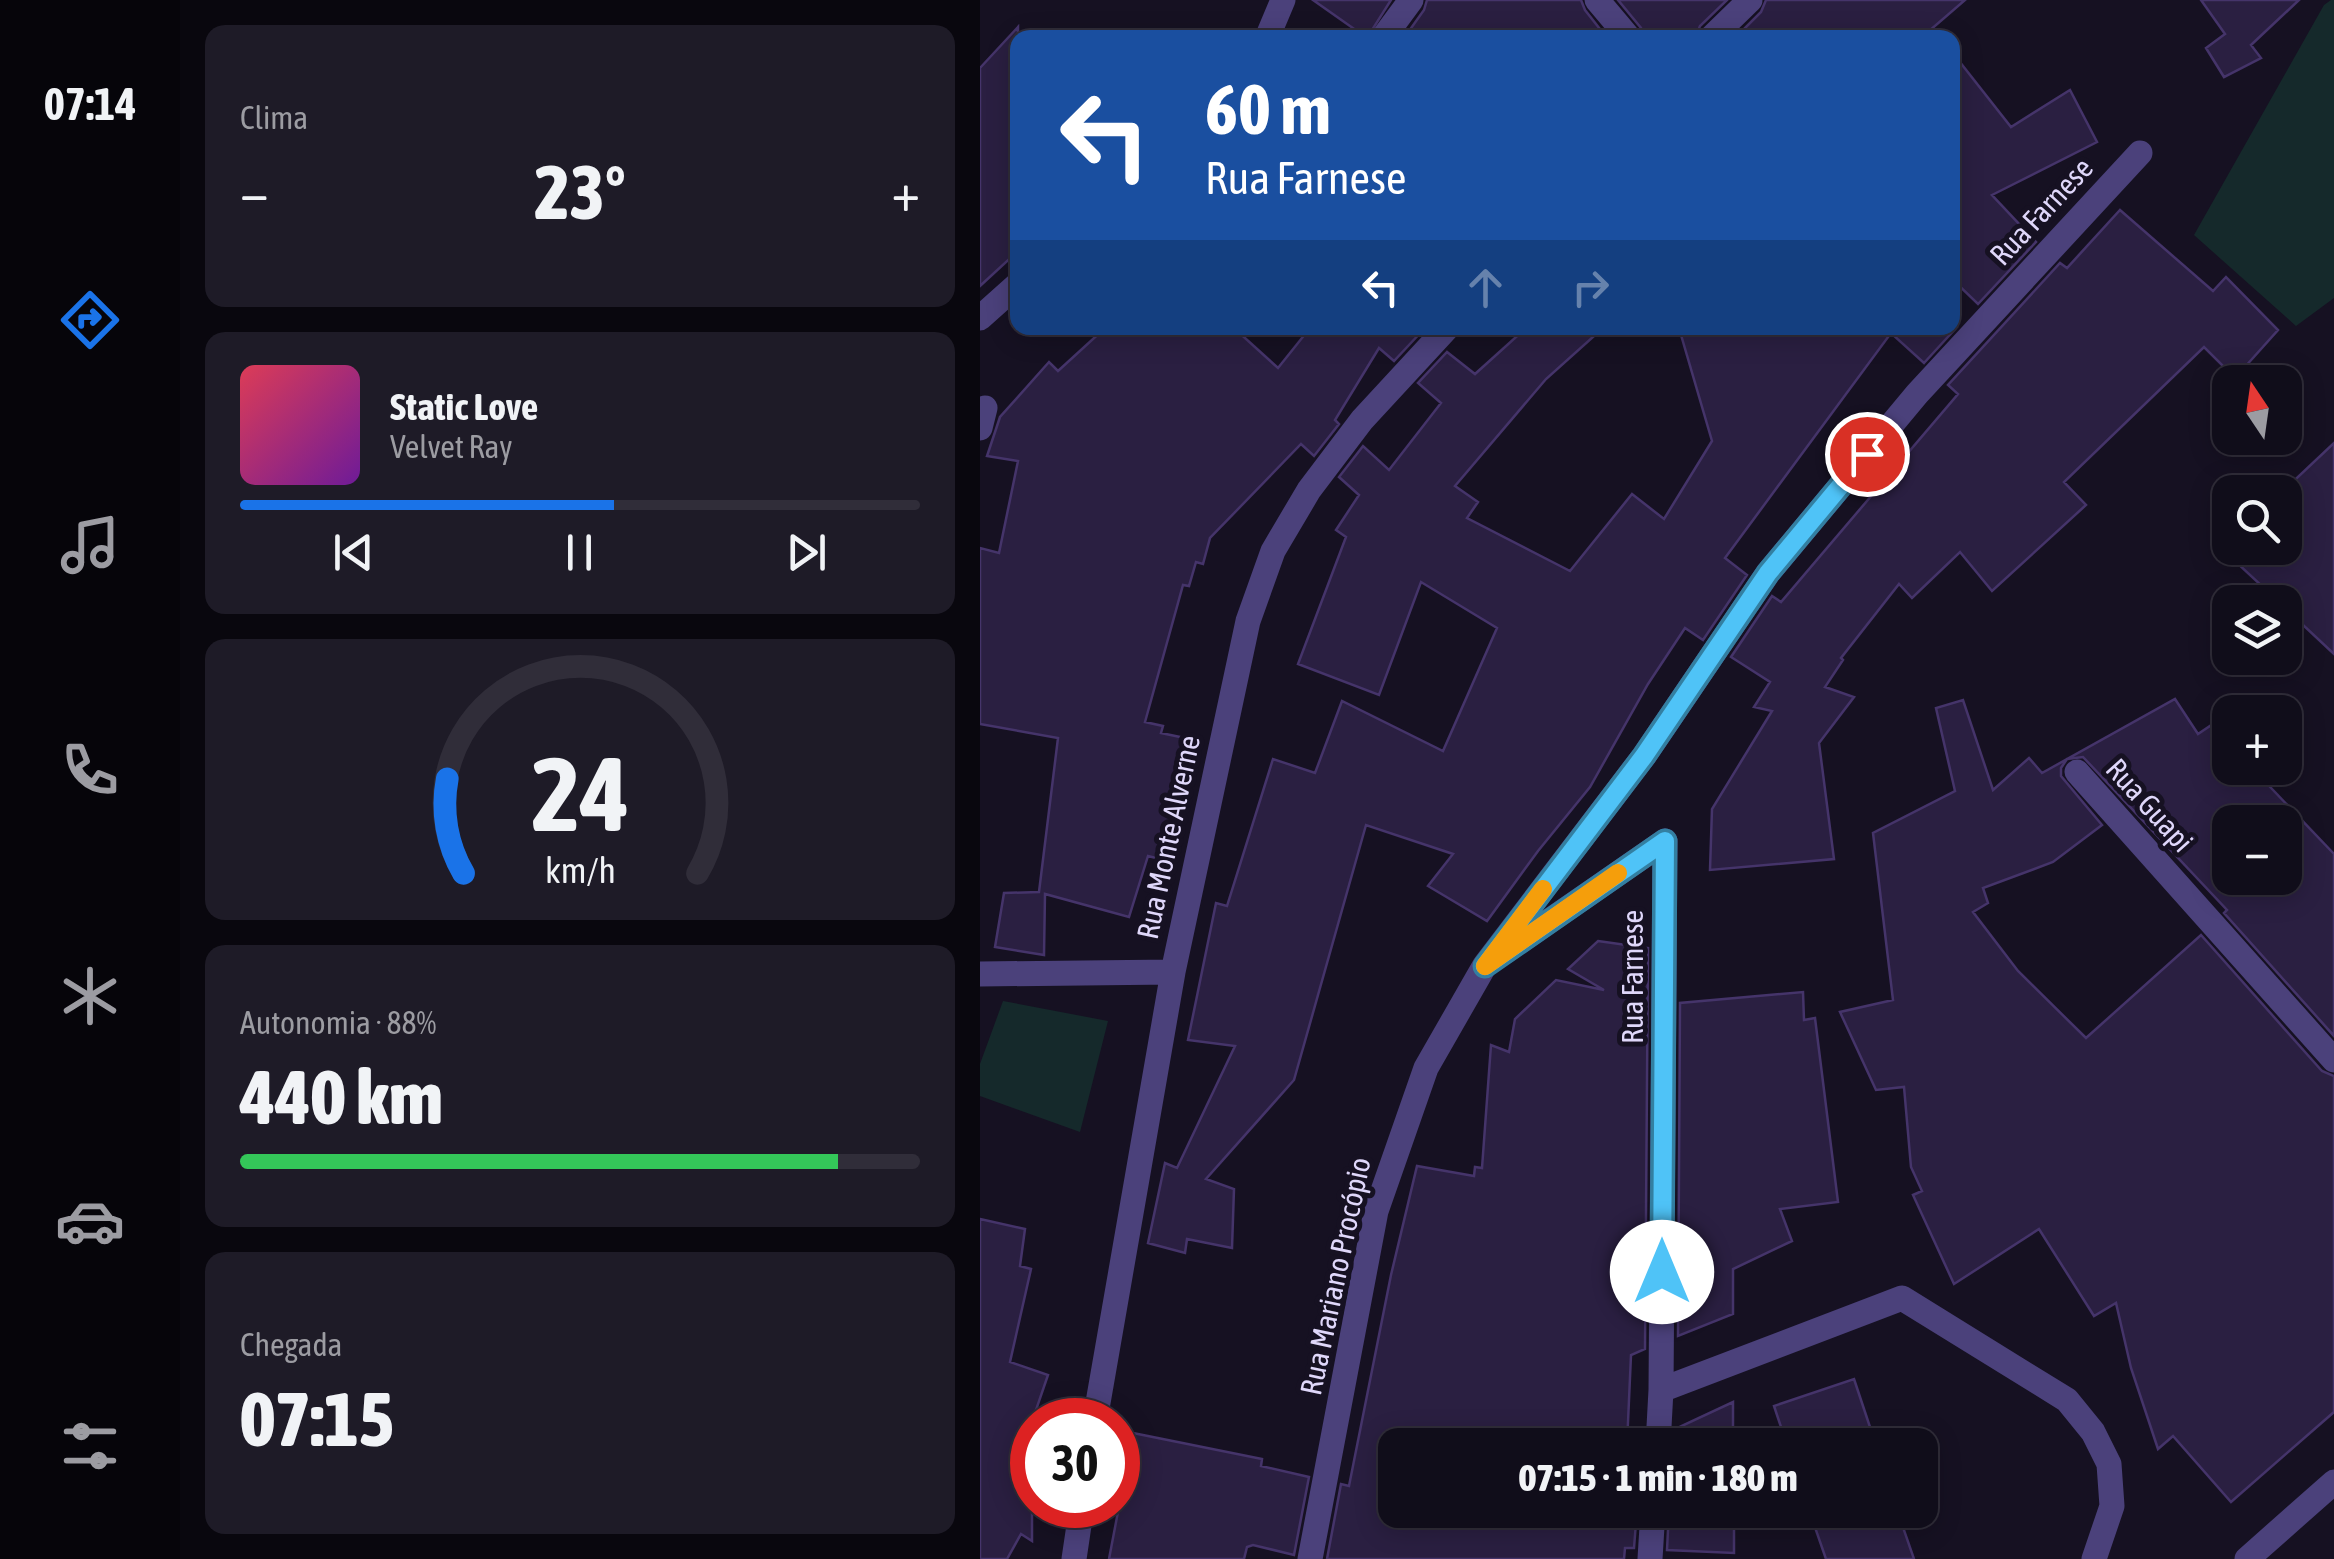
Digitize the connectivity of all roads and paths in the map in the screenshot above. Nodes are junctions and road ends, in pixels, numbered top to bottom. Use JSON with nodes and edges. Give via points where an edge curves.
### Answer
{"nodes":[{"id":1,"x":1283,"y":0,"type":"edge"},
{"id":2,"x":1411,"y":0,"type":"edge"},
{"id":3,"x":1597,"y":0,"type":"edge"},
{"id":4,"x":1750,"y":0,"type":"edge"},
{"id":5,"x":1270,"y":30,"type":"edge"},
{"id":6,"x":1389,"y":30,"type":"edge"},
{"id":7,"x":1621,"y":30,"type":"edge"},
{"id":8,"x":1719,"y":30,"type":"edge"},
{"id":9,"x":2140,"y":153,"type":"dead end"},
{"id":10,"x":1010,"y":291,"type":"edge"},
{"id":11,"x":980,"y":318,"type":"edge"},
{"id":12,"x":1441,"y":335,"type":"edge"},
{"id":13,"x":2077,"y":772,"type":"dead end"},
{"id":14,"x":1485,"y":966,"type":"junction"},
{"id":15,"x":1173,"y":972,"type":"junction"},
{"id":16,"x":980,"y":974,"type":"edge"},
{"id":17,"x":2334,"y":1060,"type":"edge"},
{"id":18,"x":1662,"y":1390,"type":"junction"},
{"id":19,"x":1099,"y":1398,"type":"edge"},
{"id":20,"x":1659,"y":1428,"type":"edge"},
{"id":21,"x":2334,"y":1482,"type":"edge"},
{"id":22,"x":1079,"y":1528,"type":"edge"},
{"id":23,"x":1652,"y":1528,"type":"edge"},
{"id":24,"x":1074,"y":1559,"type":"edge"},
{"id":25,"x":1310,"y":1559,"type":"edge"},
{"id":26,"x":1650,"y":1559,"type":"edge"},
{"id":27,"x":2094,"y":1559,"type":"edge"},
{"id":28,"x":2247,"y":1559,"type":"edge"}],
"edges":[{"from":1,"to":5,"type":"street"},
{"from":2,"to":6,"type":"street"},
{"from":3,"to":7,"type":"street"},
{"from":4,"to":8,"type":"street"},
{"from":9,"to":14,"type":"street","name":"Rua Farnese","via":[[1917,394],[1768,573],[1644,756]]},
{"from":10,"to":11,"type":"street"},
{"from":12,"to":15,"type":"street","name":"Rua Monte Alverne","via":[[1362,420],[1273,551],[1248,621]]},
{"from":13,"to":17,"type":"street","name":"Rua Guapi"},
{"from":14,"to":18,"type":"street","name":"Rua Farnese","via":[[1665,841]]},
{"from":14,"to":25,"type":"street","name":"Rua Mariano Procópio","via":[[1426,1068],[1376,1211]]},
{"from":15,"to":16,"type":"street"},
{"from":15,"to":19,"type":"street","name":"Rua Monte Alverne"},
{"from":18,"to":20,"type":"street"},
{"from":18,"to":27,"type":"street","via":[[1902,1298],[2067,1400],[2093,1432],[2109,1464],[2112,1506]]},
{"from":21,"to":28,"type":"street"},
{"from":22,"to":24,"type":"street"},
{"from":23,"to":26,"type":"street"}]}
